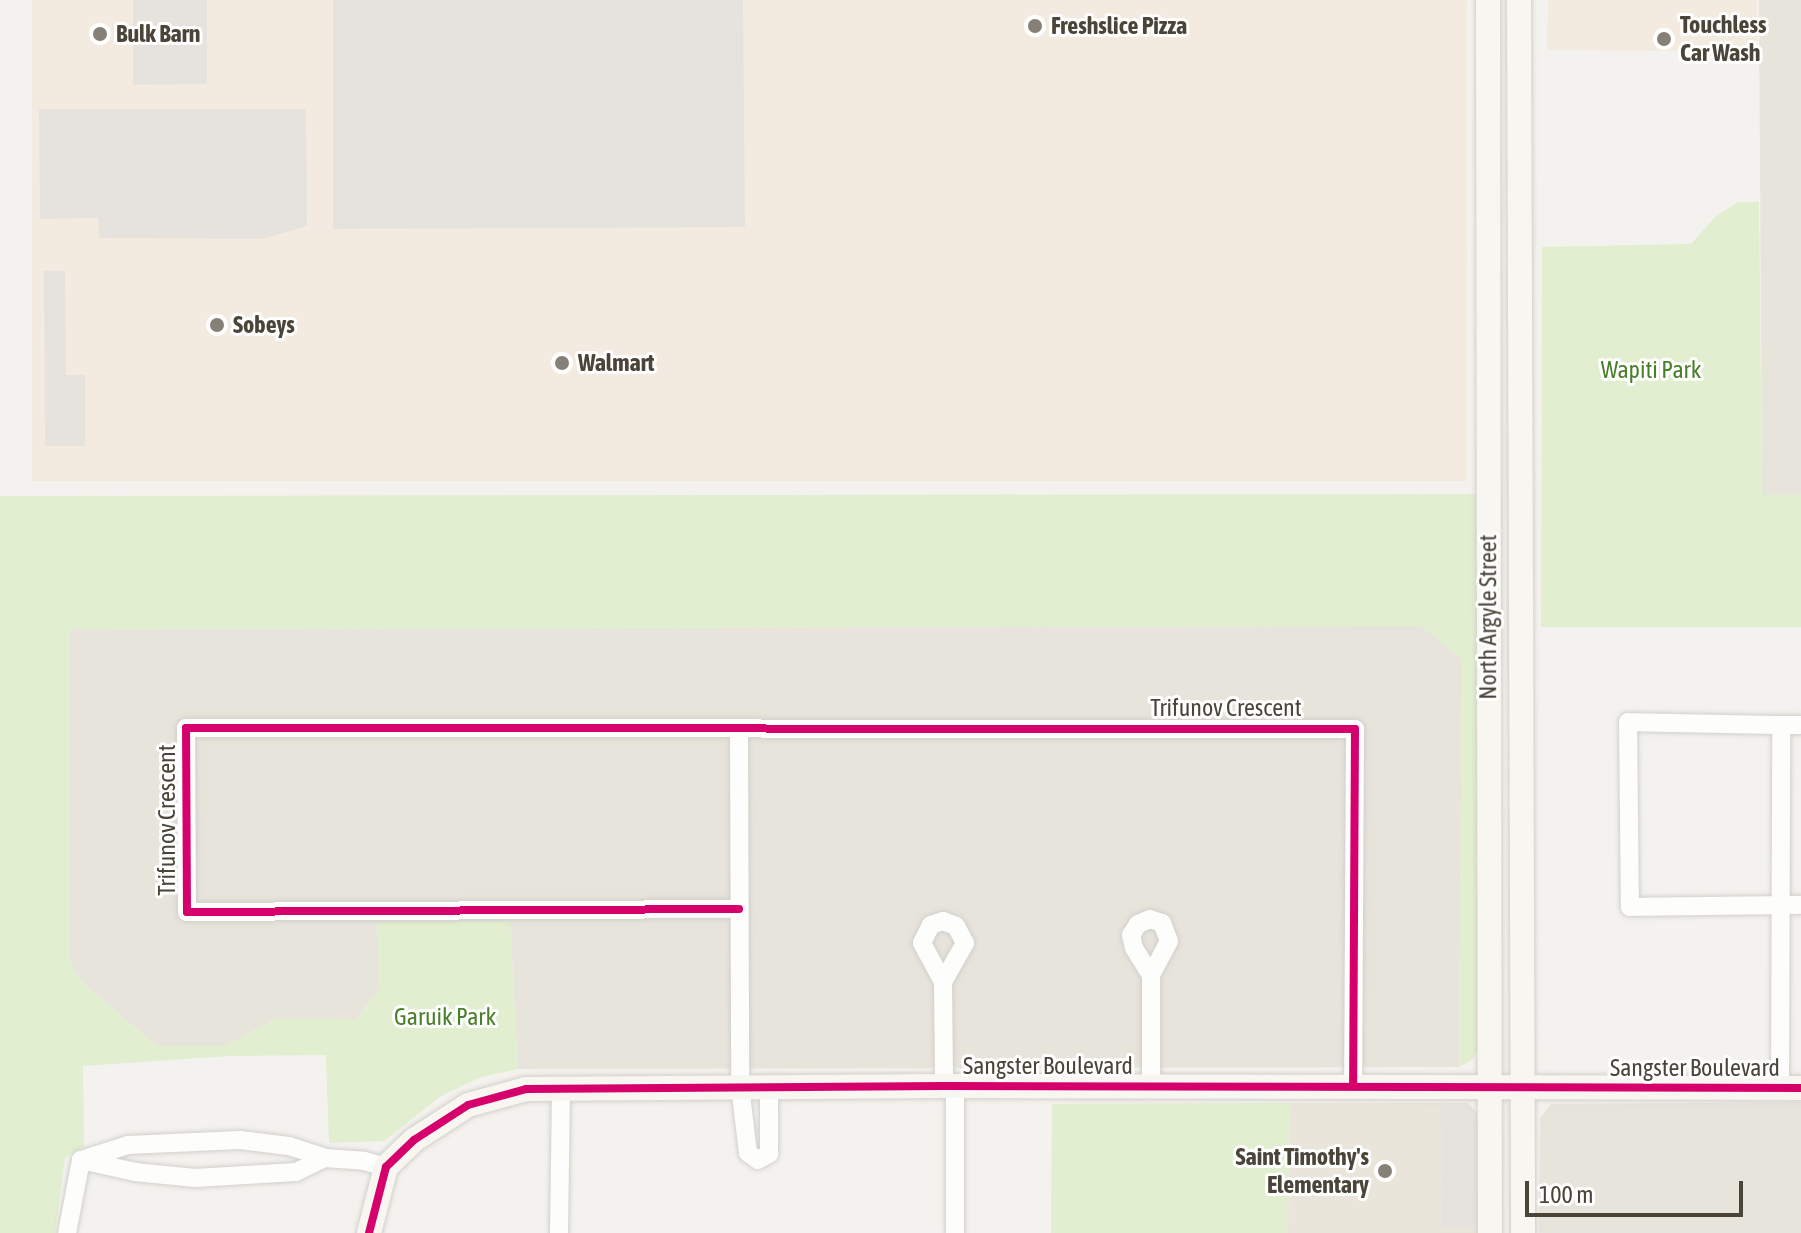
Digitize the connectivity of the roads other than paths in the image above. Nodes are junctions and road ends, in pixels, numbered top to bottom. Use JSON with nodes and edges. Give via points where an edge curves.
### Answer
{"nodes":[{"id":1,"x":1488,"y":0,"type":"edge"},
{"id":2,"x":1519,"y":0,"type":"edge"},
{"id":3,"x":1781,"y":725,"type":"junction"},
{"id":4,"x":1801,"y":725,"type":"edge"},
{"id":5,"x":739,"y":730,"type":"junction"},
{"id":6,"x":1792,"y":905,"type":"edge"},
{"id":7,"x":739,"y":909,"type":"junction"},
{"id":8,"x":1151,"y":975,"type":"dead end"},
{"id":9,"x":943,"y":982,"type":"dead end"},
{"id":10,"x":740,"y":1086,"type":"junction"},
{"id":11,"x":949,"y":1086,"type":"junction"},
{"id":12,"x":1151,"y":1086,"type":"junction"},
{"id":13,"x":1353,"y":1086,"type":"junction"},
{"id":14,"x":769,"y":1087,"type":"junction"},
{"id":15,"x":1489,"y":1088,"type":"junction"},
{"id":16,"x":1522,"y":1088,"type":"junction"},
{"id":17,"x":1791,"y":1088,"type":"edge"},
{"id":18,"x":561,"y":1089,"type":"junction"},
{"id":19,"x":325,"y":1158,"type":"junction"},
{"id":20,"x":81,"y":1160,"type":"junction"},
{"id":21,"x":386,"y":1167,"type":"junction"},
{"id":22,"x":67,"y":1233,"type":"edge"},
{"id":23,"x":369,"y":1233,"type":"edge"},
{"id":24,"x":559,"y":1233,"type":"edge"},
{"id":25,"x":955,"y":1233,"type":"edge"},
{"id":26,"x":1490,"y":1233,"type":"edge"},
{"id":27,"x":1523,"y":1233,"type":"edge"}],
"edges":[{"from":1,"to":15,"type":"street","name":"North Argyle Street"},
{"from":2,"to":16,"type":"street","name":"North Argyle Street"},
{"from":3,"to":4,"type":"street"},
{"from":3,"to":6,"type":"street"},
{"from":3,"to":6,"type":"street","via":[[1628,722],[1630,907]]},
{"from":5,"to":7,"type":"street"},
{"from":5,"to":7,"type":"street","name":"Trifunov Crescent","via":[[186,728],[187,912]]},
{"from":5,"to":13,"type":"street","name":"Trifunov Crescent","via":[[1355,729]]},
{"from":6,"to":17,"type":"street"},
{"from":7,"to":10,"type":"street"},
{"from":8,"to":12,"type":"street"},
{"from":9,"to":11,"type":"street"},
{"from":10,"to":14,"type":"street","name":"Sangster Boulevard"},
{"from":10,"to":14,"type":"street","via":[[748,1153],[758,1160],[769,1154]]},
{"from":10,"to":18,"type":"street","name":"Sangster Boulevard"},
{"from":11,"to":12,"type":"street","name":"Sangster Boulevard"},
{"from":11,"to":14,"type":"street","name":"Sangster Boulevard"},
{"from":11,"to":25,"type":"street"},
{"from":12,"to":13,"type":"street","name":"Sangster Boulevard"},
{"from":13,"to":15,"type":"street","name":"Sangster Boulevard"},
{"from":15,"to":16,"type":"street","name":"Sangster Boulevard"},
{"from":15,"to":26,"type":"street","name":"North Argyle Street"},
{"from":16,"to":17,"type":"street","name":"Sangster Boulevard"},
{"from":16,"to":27,"type":"street","name":"North Argyle Street"},
{"from":18,"to":21,"type":"street","name":"Sangster Boulevard","via":[[512,1092],[468,1105],[414,1140]]},
{"from":18,"to":24,"type":"street"},
{"from":19,"to":20,"type":"street","via":[[289,1146],[180,1140],[128,1145]]},
{"from":19,"to":20,"type":"street","via":[[296,1172],[195,1178]]},
{"from":19,"to":21,"type":"street"},
{"from":20,"to":22,"type":"street"},
{"from":21,"to":23,"type":"street"}]}
